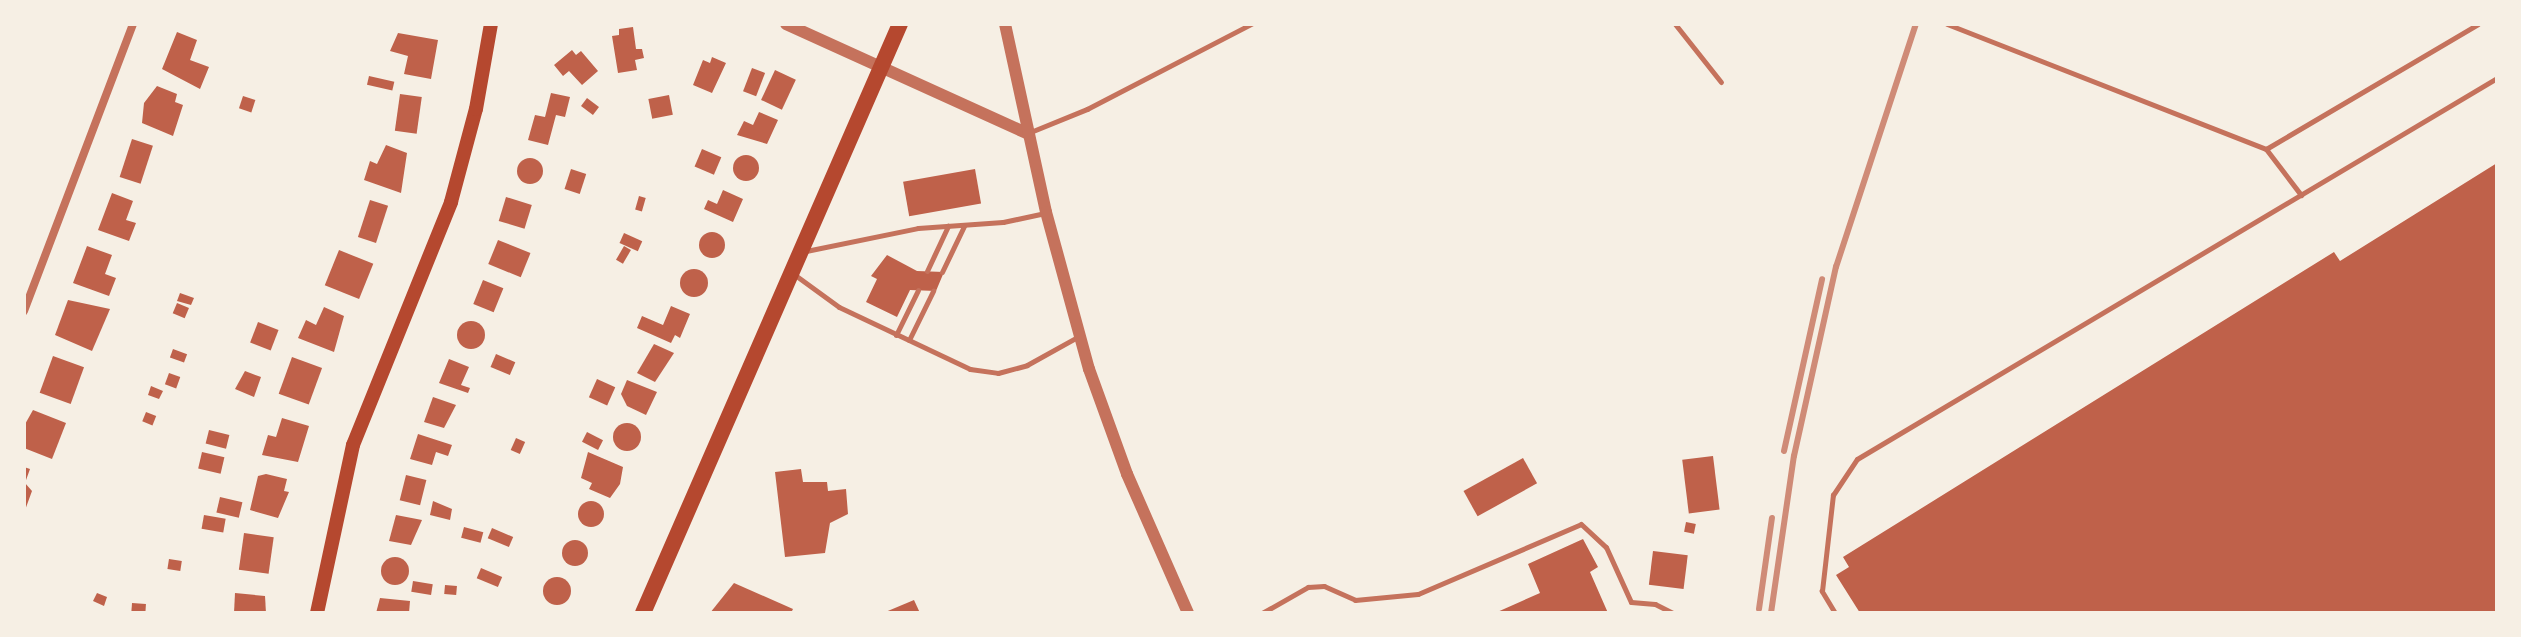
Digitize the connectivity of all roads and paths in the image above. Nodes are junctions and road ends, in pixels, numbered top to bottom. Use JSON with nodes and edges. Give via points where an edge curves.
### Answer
{"nodes":[{"id":1,"x":133,"y":24,"type":"edge"},
{"id":2,"x":786,"y":24,"type":"edge"},
{"id":3,"x":900,"y":24,"type":"edge"},
{"id":4,"x":1005,"y":24,"type":"edge"},
{"id":5,"x":1251,"y":24,"type":"edge"},
{"id":6,"x":1675,"y":24,"type":"edge"},
{"id":7,"x":1947,"y":24,"type":"edge"},
{"id":8,"x":2478,"y":24,"type":"edge"},
{"id":9,"x":493,"y":25,"type":"edge"},
{"id":10,"x":883,"y":71,"type":"junction"},
{"id":11,"x":2497,"y":78,"type":"edge"},
{"id":12,"x":1721,"y":82,"type":"dead end"},
{"id":13,"x":1028,"y":134,"type":"junction"},
{"id":14,"x":2266,"y":149,"type":"junction"},
{"id":15,"x":2301,"y":195,"type":"junction"},
{"id":16,"x":1046,"y":212,"type":"junction"},
{"id":17,"x":964,"y":225,"type":"junction"},
{"id":18,"x":948,"y":226,"type":"junction"},
{"id":19,"x":804,"y":251,"type":"junction"},
{"id":20,"x":927,"y":271,"type":"dead end"},
{"id":21,"x":942,"y":272,"type":"dead end"},
{"id":22,"x":794,"y":274,"type":"junction"},
{"id":23,"x":918,"y":290,"type":"dead end"},
{"id":24,"x":933,"y":291,"type":"dead end"},
{"id":25,"x":24,"y":311,"type":"edge"},
{"id":26,"x":896,"y":335,"type":"junction"},
{"id":27,"x":1079,"y":336,"type":"junction"},
{"id":28,"x":909,"y":340,"type":"junction"},
{"id":29,"x":317,"y":613,"type":"edge"},
{"id":30,"x":643,"y":613,"type":"edge"},
{"id":31,"x":1188,"y":613,"type":"edge"},
{"id":32,"x":1262,"y":613,"type":"edge"},
{"id":33,"x":1673,"y":613,"type":"edge"},
{"id":34,"x":1835,"y":613,"type":"edge"}],
"edges":[{"from":1,"to":25,"type":"street"},
{"from":2,"to":10,"type":"street"},
{"from":3,"to":10,"type":"main road"},
{"from":4,"to":13,"type":"street"},
{"from":5,"to":13,"type":"lane"},
{"from":6,"to":12,"type":"lane"},
{"from":7,"to":14,"type":"lane"},
{"from":8,"to":14,"type":"lane"},
{"from":9,"to":29,"type":"main road","via":[[451,202],[353,445]]},
{"from":10,"to":13,"type":"street"},
{"from":10,"to":19,"type":"main road"},
{"from":11,"to":15,"type":"lane"},
{"from":13,"to":16,"type":"street"},
{"from":14,"to":15,"type":"lane"},
{"from":15,"to":34,"type":"lane","via":[[1857,459],[1833,495],[1822,591]]},
{"from":16,"to":17,"type":"lane"},
{"from":16,"to":27,"type":"street"},
{"from":17,"to":18,"type":"lane"},
{"from":17,"to":21,"type":"lane"},
{"from":18,"to":19,"type":"lane"},
{"from":18,"to":20,"type":"lane"},
{"from":19,"to":22,"type":"main road"},
{"from":22,"to":26,"type":"lane","via":[[839,307]]},
{"from":22,"to":30,"type":"main road"},
{"from":23,"to":26,"type":"lane"},
{"from":24,"to":28,"type":"lane"},
{"from":26,"to":28,"type":"lane"},
{"from":27,"to":28,"type":"lane","via":[[1027,365],[998,373],[970,369]]},
{"from":27,"to":31,"type":"street","via":[[1127,474]]},
{"from":32,"to":33,"type":"lane","via":[[1308,587],[1324,586],[1355,600],[1418,594],[1581,524],[1606,547],[1631,602],[1655,604]]}]}
